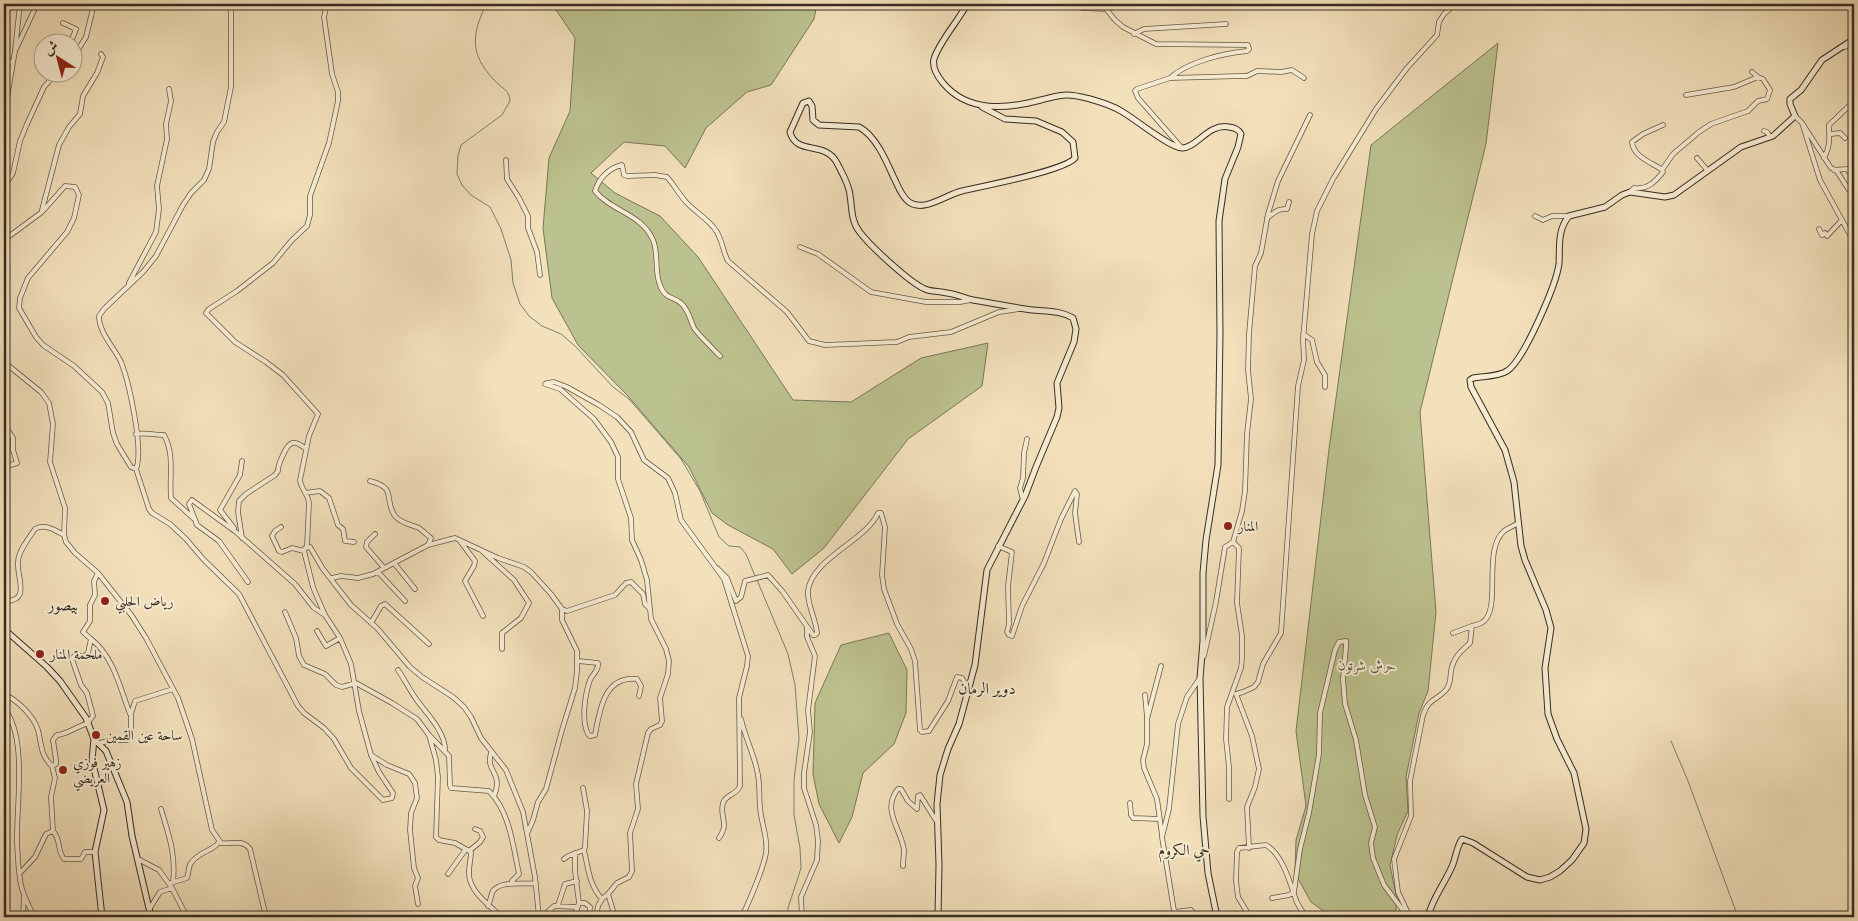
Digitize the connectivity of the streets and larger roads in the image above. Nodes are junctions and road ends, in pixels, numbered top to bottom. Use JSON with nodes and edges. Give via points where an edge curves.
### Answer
{"nodes":[{"id":1,"x":20,"y":4,"type":"edge"},
{"id":2,"x":37,"y":4,"type":"edge"},
{"id":3,"x":94,"y":4,"type":"edge"},
{"id":4,"x":231,"y":4,"type":"edge"},
{"id":5,"x":327,"y":4,"type":"edge"},
{"id":6,"x":967,"y":4,"type":"edge"},
{"id":7,"x":1072,"y":4,"type":"edge"},
{"id":8,"x":1102,"y":4,"type":"edge"},
{"id":9,"x":1451,"y":8,"type":"dead end"},
{"id":10,"x":1106,"y":10,"type":"junction"},
{"id":11,"x":63,"y":22,"type":"dead end"},
{"id":12,"x":1226,"y":24,"type":"dead end"},
{"id":13,"x":75,"y":32,"type":"edge"},
{"id":14,"x":1134,"y":34,"type":"junction"},
{"id":15,"x":1854,"y":39,"type":"edge"},
{"id":16,"x":82,"y":43,"type":"edge"},
{"id":17,"x":1854,"y":44,"type":"edge"},
{"id":18,"x":1844,"y":47,"type":"junction"},
{"id":19,"x":15,"y":51,"type":"junction"},
{"id":20,"x":101,"y":54,"type":"dead end"},
{"id":21,"x":4,"y":58,"type":"edge"},
{"id":22,"x":12,"y":63,"type":"junction"},
{"id":23,"x":1752,"y":72,"type":"dead end"},
{"id":24,"x":1758,"y":77,"type":"junction"},
{"id":25,"x":1170,"y":78,"type":"junction"},
{"id":26,"x":1304,"y":78,"type":"dead end"},
{"id":27,"x":48,"y":82,"type":"edge"},
{"id":28,"x":169,"y":89,"type":"dead end"},
{"id":29,"x":1686,"y":95,"type":"dead end"},
{"id":30,"x":1854,"y":99,"type":"edge"},
{"id":31,"x":1851,"y":104,"type":"junction"},
{"id":32,"x":5,"y":106,"type":"edge"},
{"id":33,"x":982,"y":107,"type":"junction"},
{"id":34,"x":1854,"y":109,"type":"edge"},
{"id":35,"x":1310,"y":115,"type":"dead end"},
{"id":36,"x":4,"y":116,"type":"edge"},
{"id":37,"x":1795,"y":116,"type":"junction"},
{"id":38,"x":1802,"y":123,"type":"junction"},
{"id":39,"x":1663,"y":126,"type":"dead end"},
{"id":40,"x":1764,"y":131,"type":"dead end"},
{"id":41,"x":1831,"y":134,"type":"junction"},
{"id":42,"x":1770,"y":137,"type":"junction"},
{"id":43,"x":1845,"y":138,"type":"dead end"},
{"id":44,"x":1182,"y":148,"type":"junction"},
{"id":45,"x":1697,"y":158,"type":"dead end"},
{"id":46,"x":1824,"y":158,"type":"junction"},
{"id":47,"x":506,"y":160,"type":"dead end"},
{"id":48,"x":1662,"y":170,"type":"junction"},
{"id":49,"x":1834,"y":170,"type":"junction"},
{"id":50,"x":1708,"y":171,"type":"junction"},
{"id":51,"x":1854,"y":178,"type":"edge"},
{"id":52,"x":4,"y":187,"type":"edge"},
{"id":53,"x":1849,"y":190,"type":"dead end"},
{"id":54,"x":1630,"y":192,"type":"junction"},
{"id":55,"x":1289,"y":202,"type":"dead end"},
{"id":56,"x":42,"y":212,"type":"junction"},
{"id":57,"x":1535,"y":216,"type":"dead end"},
{"id":58,"x":1569,"y":216,"type":"junction"},
{"id":59,"x":1267,"y":218,"type":"junction"},
{"id":60,"x":1842,"y":220,"type":"junction"},
{"id":61,"x":1819,"y":229,"type":"dead end"},
{"id":62,"x":4,"y":240,"type":"edge"},
{"id":63,"x":1854,"y":242,"type":"edge"},
{"id":64,"x":800,"y":247,"type":"dead end"},
{"id":65,"x":540,"y":276,"type":"dead end"},
{"id":66,"x":128,"y":285,"type":"junction"},
{"id":67,"x":972,"y":300,"type":"junction"},
{"id":68,"x":1026,"y":310,"type":"junction"},
{"id":69,"x":1303,"y":334,"type":"junction"},
{"id":70,"x":720,"y":356,"type":"dead end"},
{"id":71,"x":4,"y":362,"type":"edge"},
{"id":72,"x":1325,"y":387,"type":"dead end"},
{"id":73,"x":4,"y":424,"type":"edge"},
{"id":74,"x":136,"y":434,"type":"junction"},
{"id":75,"x":1027,"y":439,"type":"dead end"},
{"id":76,"x":306,"y":449,"type":"junction"},
{"id":77,"x":242,"y":461,"type":"dead end"},
{"id":78,"x":4,"y":467,"type":"edge"},
{"id":79,"x":136,"y":469,"type":"junction"},
{"id":80,"x":370,"y":481,"type":"dead end"},
{"id":81,"x":305,"y":493,"type":"junction"},
{"id":82,"x":1023,"y":500,"type":"junction"},
{"id":83,"x":194,"y":519,"type":"junction"},
{"id":84,"x":1518,"y":524,"type":"junction"},
{"id":85,"x":281,"y":527,"type":"dead end"},
{"id":86,"x":236,"y":532,"type":"junction"},
{"id":87,"x":375,"y":534,"type":"dead end"},
{"id":88,"x":64,"y":535,"type":"junction"},
{"id":89,"x":242,"y":538,"type":"junction"},
{"id":90,"x":458,"y":539,"type":"junction"},
{"id":91,"x":354,"y":542,"type":"dead end"},
{"id":92,"x":1079,"y":542,"type":"dead end"},
{"id":93,"x":1233,"y":542,"type":"junction"},
{"id":94,"x":428,"y":544,"type":"junction"},
{"id":95,"x":998,"y":546,"type":"junction"},
{"id":96,"x":305,"y":549,"type":"junction"},
{"id":97,"x":481,"y":550,"type":"junction"},
{"id":98,"x":394,"y":563,"type":"junction"},
{"id":99,"x":384,"y":568,"type":"junction"},
{"id":100,"x":717,"y":568,"type":"junction"},
{"id":101,"x":378,"y":572,"type":"junction"},
{"id":102,"x":98,"y":573,"type":"junction"},
{"id":103,"x":332,"y":578,"type":"junction"},
{"id":104,"x":248,"y":582,"type":"dead end"},
{"id":105,"x":415,"y":589,"type":"dead end"},
{"id":106,"x":405,"y":600,"type":"dead end"},
{"id":107,"x":4,"y":601,"type":"edge"},
{"id":108,"x":562,"y":609,"type":"junction"},
{"id":109,"x":651,"y":609,"type":"junction"},
{"id":110,"x":286,"y":612,"type":"dead end"},
{"id":111,"x":325,"y":615,"type":"junction"},
{"id":112,"x":484,"y":616,"type":"dead end"},
{"id":113,"x":371,"y":623,"type":"junction"},
{"id":114,"x":1472,"y":626,"type":"junction"},
{"id":115,"x":807,"y":627,"type":"junction"},
{"id":116,"x":4,"y":629,"type":"edge"},
{"id":117,"x":317,"y":631,"type":"dead end"},
{"id":118,"x":1453,"y":633,"type":"dead end"},
{"id":119,"x":340,"y":638,"type":"junction"},
{"id":120,"x":91,"y":640,"type":"junction"},
{"id":121,"x":429,"y":644,"type":"dead end"},
{"id":122,"x":502,"y":649,"type":"dead end"},
{"id":123,"x":578,"y":661,"type":"junction"},
{"id":124,"x":1202,"y":662,"type":"junction"},
{"id":125,"x":1161,"y":666,"type":"dead end"},
{"id":126,"x":398,"y":670,"type":"dead end"},
{"id":127,"x":1200,"y":678,"type":"junction"},
{"id":128,"x":356,"y":683,"type":"junction"},
{"id":129,"x":174,"y":689,"type":"junction"},
{"id":130,"x":1235,"y":692,"type":"junction"},
{"id":131,"x":968,"y":693,"type":"junction"},
{"id":132,"x":4,"y":694,"type":"edge"},
{"id":133,"x":1145,"y":695,"type":"dead end"},
{"id":134,"x":638,"y":696,"type":"dead end"},
{"id":135,"x":4,"y":708,"type":"edge"},
{"id":136,"x":739,"y":712,"type":"junction"},
{"id":137,"x":131,"y":714,"type":"junction"},
{"id":138,"x":1147,"y":719,"type":"junction"},
{"id":139,"x":88,"y":723,"type":"junction"},
{"id":140,"x":429,"y":735,"type":"junction"},
{"id":141,"x":97,"y":741,"type":"junction"},
{"id":142,"x":444,"y":751,"type":"junction"},
{"id":143,"x":491,"y":753,"type":"junction"},
{"id":144,"x":371,"y":756,"type":"junction"},
{"id":145,"x":52,"y":766,"type":"junction"},
{"id":146,"x":583,"y":788,"type":"dead end"},
{"id":147,"x":494,"y":796,"type":"junction"},
{"id":148,"x":1228,"y":799,"type":"dead end"},
{"id":149,"x":1130,"y":803,"type":"dead end"},
{"id":150,"x":161,"y":810,"type":"dead end"},
{"id":151,"x":1159,"y":819,"type":"junction"},
{"id":152,"x":938,"y":824,"type":"junction"},
{"id":153,"x":475,"y":829,"type":"dead end"},
{"id":154,"x":53,"y":831,"type":"junction"},
{"id":155,"x":527,"y":834,"type":"junction"},
{"id":156,"x":1162,"y":837,"type":"junction"},
{"id":157,"x":719,"y":838,"type":"dead end"},
{"id":158,"x":219,"y":842,"type":"junction"},
{"id":159,"x":1249,"y":848,"type":"junction"},
{"id":160,"x":467,"y":850,"type":"junction"},
{"id":161,"x":584,"y":850,"type":"junction"},
{"id":162,"x":95,"y":852,"type":"junction"},
{"id":163,"x":575,"y":853,"type":"junction"},
{"id":164,"x":138,"y":859,"type":"junction"},
{"id":165,"x":564,"y":859,"type":"dead end"},
{"id":166,"x":903,"y":866,"type":"dead end"},
{"id":167,"x":20,"y":873,"type":"junction"},
{"id":168,"x":448,"y":874,"type":"dead end"},
{"id":169,"x":577,"y":881,"type":"junction"},
{"id":170,"x":536,"y":883,"type":"junction"},
{"id":171,"x":512,"y":884,"type":"junction"},
{"id":172,"x":172,"y":885,"type":"junction"},
{"id":173,"x":1294,"y":892,"type":"junction"},
{"id":174,"x":608,"y":894,"type":"junction"},
{"id":175,"x":24,"y":895,"type":"junction"},
{"id":176,"x":1272,"y":898,"type":"dead end"},
{"id":177,"x":602,"y":899,"type":"junction"},
{"id":178,"x":418,"y":904,"type":"dead end"},
{"id":179,"x":558,"y":905,"type":"junction"},
{"id":180,"x":578,"y":905,"type":"junction"},
{"id":181,"x":488,"y":906,"type":"junction"},
{"id":182,"x":150,"y":908,"type":"junction"},
{"id":183,"x":1174,"y":912,"type":"junction"},
{"id":184,"x":540,"y":916,"type":"edge"},
{"id":185,"x":23,"y":917,"type":"edge"},
{"id":186,"x":34,"y":917,"type":"edge"},
{"id":187,"x":102,"y":917,"type":"edge"},
{"id":188,"x":151,"y":917,"type":"edge"},
{"id":189,"x":187,"y":917,"type":"edge"},
{"id":190,"x":266,"y":917,"type":"edge"},
{"id":191,"x":502,"y":917,"type":"edge"},
{"id":192,"x":532,"y":917,"type":"edge"},
{"id":193,"x":574,"y":917,"type":"edge"},
{"id":194,"x":589,"y":917,"type":"edge"},
{"id":195,"x":596,"y":917,"type":"edge"},
{"id":196,"x":616,"y":917,"type":"edge"},
{"id":197,"x":742,"y":917,"type":"edge"},
{"id":198,"x":802,"y":917,"type":"edge"},
{"id":199,"x":938,"y":917,"type":"edge"},
{"id":200,"x":1175,"y":917,"type":"edge"},
{"id":201,"x":1197,"y":917,"type":"edge"},
{"id":202,"x":1217,"y":917,"type":"edge"},
{"id":203,"x":1250,"y":917,"type":"edge"},
{"id":204,"x":1306,"y":917,"type":"edge"},
{"id":205,"x":1409,"y":917,"type":"edge"},
{"id":206,"x":1428,"y":917,"type":"edge"}],
"edges":[{"from":1,"to":19,"type":"street"},
{"from":2,"to":19,"type":"street"},
{"from":3,"to":16,"type":"street"},
{"from":4,"to":66,"type":"street","via":[[232,87],[224,122],[213,142],[209,169],[204,180],[183,204],[156,256]]},
{"from":5,"to":76,"type":"street","via":[[324,17],[338,101],[329,143],[310,196],[307,226],[273,263],[206,313],[235,342],[283,376],[318,414]]},
{"from":6,"to":33,"type":"street","via":[[934,64],[947,88],[965,101]]},
{"from":7,"to":10,"type":"street"},
{"from":8,"to":10,"type":"street"},
{"from":9,"to":69,"type":"street","via":[[1439,22],[1437,35],[1376,109],[1323,196],[1312,234]]},
{"from":10,"to":14,"type":"street"},
{"from":11,"to":13,"type":"street","via":[[76,29]]},
{"from":12,"to":14,"type":"street","via":[[1150,29]]},
{"from":14,"to":25,"type":"street","via":[[1161,45],[1248,45],[1247,51],[1207,60]]},
{"from":15,"to":18,"type":"street"},
{"from":17,"to":18,"type":"street"},
{"from":18,"to":37,"type":"street","via":[[1822,60],[1790,99]]},
{"from":19,"to":22,"type":"street"},
{"from":20,"to":56,"type":"street","via":[[102,64],[83,96],[80,114],[60,145]]},
{"from":21,"to":22,"type":"street"},
{"from":22,"to":32,"type":"street"},
{"from":23,"to":24,"type":"street"},
{"from":24,"to":29,"type":"street","via":[[1734,87]]},
{"from":24,"to":48,"type":"street","via":[[1770,90],[1767,99],[1758,101],[1748,111],[1711,124],[1699,132],[1673,154]]},
{"from":25,"to":26,"type":"street","via":[[1247,76],[1257,70],[1292,70]]},
{"from":25,"to":44,"type":"street","via":[[1135,91]]},
{"from":27,"to":52,"type":"street","via":[[27,124],[13,173]]},
{"from":28,"to":66,"type":"street","via":[[167,139],[157,186],[156,232]]},
{"from":30,"to":31,"type":"street"},
{"from":31,"to":34,"type":"street"},
{"from":31,"to":41,"type":"street","via":[[1829,125]]},
{"from":32,"to":36,"type":"street"},
{"from":33,"to":44,"type":"street","via":[[1013,105],[1062,95],[1077,96],[1111,106]]},
{"from":33,"to":67,"type":"street","via":[[1005,119],[1036,121],[1062,132],[1073,142],[1075,158],[1039,173],[954,193],[920,206],[902,196],[875,143],[863,129],[819,125],[813,120],[812,106],[806,101],[790,132],[801,145],[831,154],[847,184],[859,232],[891,263],[922,288]]},
{"from":35,"to":59,"type":"street","via":[[1278,181]]},
{"from":37,"to":38,"type":"street"},
{"from":37,"to":42,"type":"street"},
{"from":38,"to":46,"type":"street"},
{"from":38,"to":60,"type":"street","via":[[1820,180]]},
{"from":39,"to":48,"type":"street","via":[[1632,142],[1637,154]]},
{"from":40,"to":42,"type":"street"},
{"from":41,"to":43,"type":"street","via":[[1840,133]]},
{"from":41,"to":46,"type":"street"},
{"from":42,"to":50,"type":"street","via":[[1741,147]]},
{"from":44,"to":124,"type":"street","via":[[1220,127],[1234,127],[1241,134],[1225,179],[1219,221],[1218,465],[1203,572]]},
{"from":45,"to":50,"type":"street"},
{"from":46,"to":49,"type":"street"},
{"from":47,"to":65,"type":"street","via":[[507,179],[528,216]]},
{"from":48,"to":54,"type":"street","via":[[1648,187],[1632,188]]},
{"from":49,"to":51,"type":"street","via":[[1847,169]]},
{"from":49,"to":53,"type":"street"},
{"from":50,"to":54,"type":"street","via":[[1672,196]]},
{"from":54,"to":58,"type":"street","via":[[1605,207]]},
{"from":55,"to":59,"type":"street","via":[[1287,209],[1275,211]]},
{"from":56,"to":62,"type":"street"},
{"from":56,"to":79,"type":"street","via":[[65,186],[72,186],[78,191],[74,218],[67,232],[28,278],[19,308],[43,345],[74,366],[102,392],[108,403],[117,444],[130,467]]},
{"from":57,"to":58,"type":"street","via":[[1543,220],[1552,216]]},
{"from":58,"to":84,"type":"street","via":[[1561,231],[1555,278],[1532,334],[1508,371],[1473,378],[1469,383],[1505,450],[1514,482]]},
{"from":59,"to":93,"type":"street","via":[[1261,253],[1255,266],[1249,334],[1251,399],[1245,492]]},
{"from":60,"to":61,"type":"street","via":[[1827,236],[1825,233],[1822,235]]},
{"from":60,"to":63,"type":"street"},
{"from":64,"to":67,"type":"street","via":[[818,254],[871,292],[934,302]]},
{"from":66,"to":74,"type":"street","via":[[104,309],[99,322],[122,363]]},
{"from":67,"to":68,"type":"street"},
{"from":68,"to":70,"type":"street","via":[[1000,312],[951,332],[909,337],[897,342],[814,343],[807,339],[787,312],[728,261],[716,231],[706,218],[687,204],[667,177],[627,176],[622,165],[614,167],[598,182],[595,191],[602,200],[637,219],[652,240],[657,256],[658,283],[663,292],[681,303],[694,328]]},
{"from":68,"to":82,"type":"street","via":[[1065,313],[1073,318],[1076,329],[1057,383],[1057,417]]},
{"from":69,"to":72,"type":"street","via":[[1312,340],[1317,362],[1325,375]]},
{"from":69,"to":130,"type":"street","via":[[1304,360],[1298,386],[1281,633],[1263,664],[1258,682],[1243,692]]},
{"from":71,"to":88,"type":"street","via":[[41,392],[50,407],[54,424],[50,462],[65,508]]},
{"from":73,"to":78,"type":"street","via":[[13,438],[17,463]]},
{"from":74,"to":79,"type":"street"},
{"from":74,"to":83,"type":"street","via":[[164,435],[171,455],[171,498]]},
{"from":75,"to":82,"type":"street","via":[[1020,488]]},
{"from":76,"to":81,"type":"street","via":[[300,480]]},
{"from":76,"to":89,"type":"street","via":[[298,443],[288,445],[275,474],[242,497],[238,506]]},
{"from":77,"to":86,"type":"street","via":[[240,475],[220,510]]},
{"from":79,"to":144,"type":"street","via":[[152,513],[175,529],[238,594],[298,706],[334,739],[351,768],[382,800],[389,800],[393,793]]},
{"from":80,"to":94,"type":"street","via":[[382,484],[400,522],[418,528],[431,538]]},
{"from":81,"to":91,"type":"street","via":[[320,491],[329,498],[345,541]]},
{"from":81,"to":96,"type":"street","via":[[309,497]]},
{"from":82,"to":95,"type":"street"},
{"from":83,"to":86,"type":"street","via":[[192,500]]},
{"from":83,"to":104,"type":"street","via":[[199,527],[218,541]]},
{"from":84,"to":114,"type":"street","via":[[1498,540],[1491,574],[1491,605],[1485,620]]},
{"from":84,"to":206,"type":"street","via":[[1524,560],[1550,624],[1545,668],[1548,714],[1574,773],[1586,824],[1585,839],[1567,865],[1540,880],[1526,877],[1474,843],[1462,839]]},
{"from":85,"to":96,"type":"street","via":[[272,536],[279,551]]},
{"from":86,"to":89,"type":"street"},
{"from":87,"to":99,"type":"street","via":[[366,547]]},
{"from":88,"to":102,"type":"street","via":[[72,551]]},
{"from":88,"to":107,"type":"street","via":[[49,528],[39,526],[35,529],[18,558],[21,592],[16,599]]},
{"from":89,"to":111,"type":"street"},
{"from":90,"to":94,"type":"street"},
{"from":90,"to":97,"type":"street"},
{"from":90,"to":112,"type":"street","via":[[475,561],[465,581]]},
{"from":92,"to":95,"type":"street","via":[[1075,513],[1078,494],[1075,491],[1022,606],[1012,636],[1007,632],[1012,552]]},
{"from":93,"to":124,"type":"street","via":[[1226,548]]},
{"from":93,"to":130,"type":"street","via":[[1239,548],[1237,604],[1242,636],[1241,668]]},
{"from":94,"to":98,"type":"street"},
{"from":95,"to":131,"type":"street","via":[[987,570],[976,665]]},
{"from":96,"to":103,"type":"street","via":[[310,548]]},
{"from":96,"to":111,"type":"street","via":[[313,587]]},
{"from":97,"to":108,"type":"street","via":[[531,572]]},
{"from":97,"to":122,"type":"street","via":[[514,580],[529,603],[521,618],[502,633]]},
{"from":98,"to":99,"type":"street"},
{"from":98,"to":105,"type":"street"},
{"from":99,"to":101,"type":"street"},
{"from":100,"to":109,"type":"street","via":[[681,520],[668,478],[644,460],[627,427],[599,405],[567,387],[554,382],[545,384],[560,389],[583,408],[604,431],[615,450],[618,479],[631,518],[632,540],[647,580]]},
{"from":100,"to":115,"type":"street","via":[[728,578],[736,601],[740,599],[745,582],[768,575]]},
{"from":100,"to":136,"type":"street","via":[[724,579],[748,656],[739,692]]},
{"from":101,"to":103,"type":"street","via":[[358,578]]},
{"from":101,"to":106,"type":"street"},
{"from":102,"to":120,"type":"street","via":[[90,605],[90,621],[83,632]]},
{"from":102,"to":129,"type":"street","via":[[136,621]]},
{"from":103,"to":113,"type":"street","via":[[351,605]]},
{"from":108,"to":109,"type":"street","via":[[567,611],[615,595],[631,582]]},
{"from":108,"to":123,"type":"street","via":[[562,620],[577,651]]},
{"from":109,"to":174,"type":"street","via":[[653,624],[666,649],[668,661],[668,674],[660,698],[662,719],[660,725],[648,734],[637,779],[638,810],[630,838],[632,871]]},
{"from":110,"to":128,"type":"street","via":[[296,638],[298,656],[304,665],[325,674],[336,685],[342,687]]},
{"from":111,"to":119,"type":"street"},
{"from":113,"to":121,"type":"street","via":[[385,604]]},
{"from":113,"to":143,"type":"street","via":[[416,672],[464,707]]},
{"from":114,"to":118,"type":"street"},
{"from":114,"to":205,"type":"street","via":[[1470,643],[1455,659],[1449,685],[1426,705],[1418,734],[1410,781],[1412,806],[1394,859],[1398,892]]},
{"from":115,"to":131,"type":"street","via":[[813,635],[817,633],[808,590],[814,578],[823,565],[881,514],[885,527],[884,589],[897,624],[912,648],[920,730],[929,731],[948,701],[957,677],[966,684]]},
{"from":115,"to":198,"type":"street","via":[[814,656],[804,788],[818,841],[817,860],[801,897]]},
{"from":116,"to":139,"type":"street","via":[[54,675]]},
{"from":117,"to":119,"type":"street","via":[[326,646]]},
{"from":119,"to":128,"type":"street"},
{"from":120,"to":137,"type":"street","via":[[111,664]]},
{"from":120,"to":139,"type":"street","via":[[87,655],[76,655],[72,659],[93,716]]},
{"from":123,"to":134,"type":"street","via":[[598,663],[599,666],[587,691],[585,720],[590,736],[595,734],[610,688],[617,682],[637,679],[641,686]]},
{"from":123,"to":155,"type":"street","via":[[575,688],[546,788],[536,805]]},
{"from":124,"to":127,"type":"street"},
{"from":125,"to":138,"type":"street"},
{"from":126,"to":142,"type":"street","via":[[433,722],[445,744]]},
{"from":127,"to":156,"type":"street","via":[[1187,697],[1178,724],[1169,809]]},
{"from":127,"to":202,"type":"street","via":[[1203,816],[1208,873]]},
{"from":128,"to":140,"type":"street","via":[[417,719]]},
{"from":128,"to":144,"type":"street","via":[[360,717]]},
{"from":129,"to":137,"type":"street","via":[[136,701]]},
{"from":129,"to":158,"type":"street","via":[[190,732],[210,824]]},
{"from":130,"to":148,"type":"street","via":[[1227,707]]},
{"from":130,"to":159,"type":"street","via":[[1252,736],[1259,769],[1247,807]]},
{"from":131,"to":152,"type":"street","via":[[940,775]]},
{"from":132,"to":145,"type":"street","via":[[32,717],[44,757]]},
{"from":133,"to":138,"type":"street"},
{"from":135,"to":167,"type":"street","via":[[17,738]]},
{"from":136,"to":157,"type":"street","via":[[740,786],[737,792],[724,800],[725,827]]},
{"from":136,"to":197,"type":"street","via":[[758,772],[759,804],[767,842],[766,854]]},
{"from":137,"to":141,"type":"street","via":[[129,739]]},
{"from":138,"to":151,"type":"street","via":[[1143,766],[1155,792]]},
{"from":139,"to":141,"type":"street"},
{"from":139,"to":145,"type":"street","via":[[53,740],[56,764]]},
{"from":140,"to":142,"type":"street"},
{"from":140,"to":160,"type":"street","via":[[438,777],[436,837]]},
{"from":141,"to":162,"type":"street","via":[[92,760],[104,810]]},
{"from":141,"to":164,"type":"street","via":[[106,751],[126,802]]},
{"from":142,"to":147,"type":"street","via":[[450,758],[451,788],[489,791]]},
{"from":143,"to":147,"type":"street","via":[[490,764],[498,783]]},
{"from":143,"to":155,"type":"street","via":[[509,774]]},
{"from":144,"to":178,"type":"street","via":[[410,774],[415,783],[417,798],[410,830],[418,878],[415,886]]},
{"from":145,"to":154,"type":"street","via":[[55,778],[51,797]]},
{"from":146,"to":161,"type":"street","via":[[587,811]]},
{"from":147,"to":171,"type":"street","via":[[510,827],[516,853],[519,874]]},
{"from":149,"to":151,"type":"street","via":[[1133,818]]},
{"from":150,"to":172,"type":"street","via":[[175,864]]},
{"from":151,"to":156,"type":"street"},
{"from":152,"to":166,"type":"street","via":[[920,795],[917,809],[901,789],[892,796],[892,815],[904,849]]},
{"from":152,"to":199,"type":"street"},
{"from":153,"to":160,"type":"street","via":[[483,837]]},
{"from":154,"to":162,"type":"street","via":[[58,836],[64,859],[82,859],[85,852]]},
{"from":154,"to":167,"type":"street","via":[[46,834],[35,857]]},
{"from":155,"to":170,"type":"street"},
{"from":156,"to":183,"type":"street"},
{"from":158,"to":172,"type":"street","via":[[191,862],[187,878]]},
{"from":158,"to":190,"type":"street","via":[[240,842],[250,849]]},
{"from":159,"to":173,"type":"street","via":[[1270,847]]},
{"from":159,"to":203,"type":"street","via":[[1238,848],[1236,881],[1239,902]]},
{"from":160,"to":168,"type":"street"},
{"from":160,"to":181,"type":"street","via":[[472,854],[469,878]]},
{"from":161,"to":163,"type":"street"},
{"from":161,"to":177,"type":"street","via":[[590,877]]},
{"from":162,"to":187,"type":"street"},
{"from":163,"to":165,"type":"street"},
{"from":163,"to":169,"type":"street"},
{"from":164,"to":172,"type":"street","via":[[159,869]]},
{"from":164,"to":182,"type":"street"},
{"from":167,"to":175,"type":"street"},
{"from":169,"to":179,"type":"street","via":[[565,884]]},
{"from":169,"to":180,"type":"street"},
{"from":170,"to":171,"type":"street"},
{"from":170,"to":184,"type":"street"},
{"from":171,"to":181,"type":"street","via":[[494,889]]},
{"from":172,"to":182,"type":"street","via":[[160,892]]},
{"from":172,"to":189,"type":"street"},
{"from":173,"to":176,"type":"street"},
{"from":173,"to":204,"type":"street","via":[[1296,902]]},
{"from":173,"to":205,"type":"street","via":[[1319,754],[1320,713],[1335,650],[1342,640],[1346,641],[1342,680],[1345,704],[1375,827],[1371,843],[1373,858],[1384,885]]},
{"from":174,"to":177,"type":"street"},
{"from":174,"to":196,"type":"street"},
{"from":175,"to":185,"type":"street"},
{"from":175,"to":186,"type":"street"},
{"from":177,"to":195,"type":"street"},
{"from":179,"to":180,"type":"street"},
{"from":179,"to":184,"type":"street"},
{"from":180,"to":193,"type":"street"},
{"from":180,"to":194,"type":"street","via":[[586,903],[590,907]]},
{"from":181,"to":191,"type":"street"},
{"from":182,"to":188,"type":"street"},
{"from":183,"to":200,"type":"street"},
{"from":183,"to":201,"type":"street","via":[[1191,910]]},
{"from":184,"to":192,"type":"street"}]}
